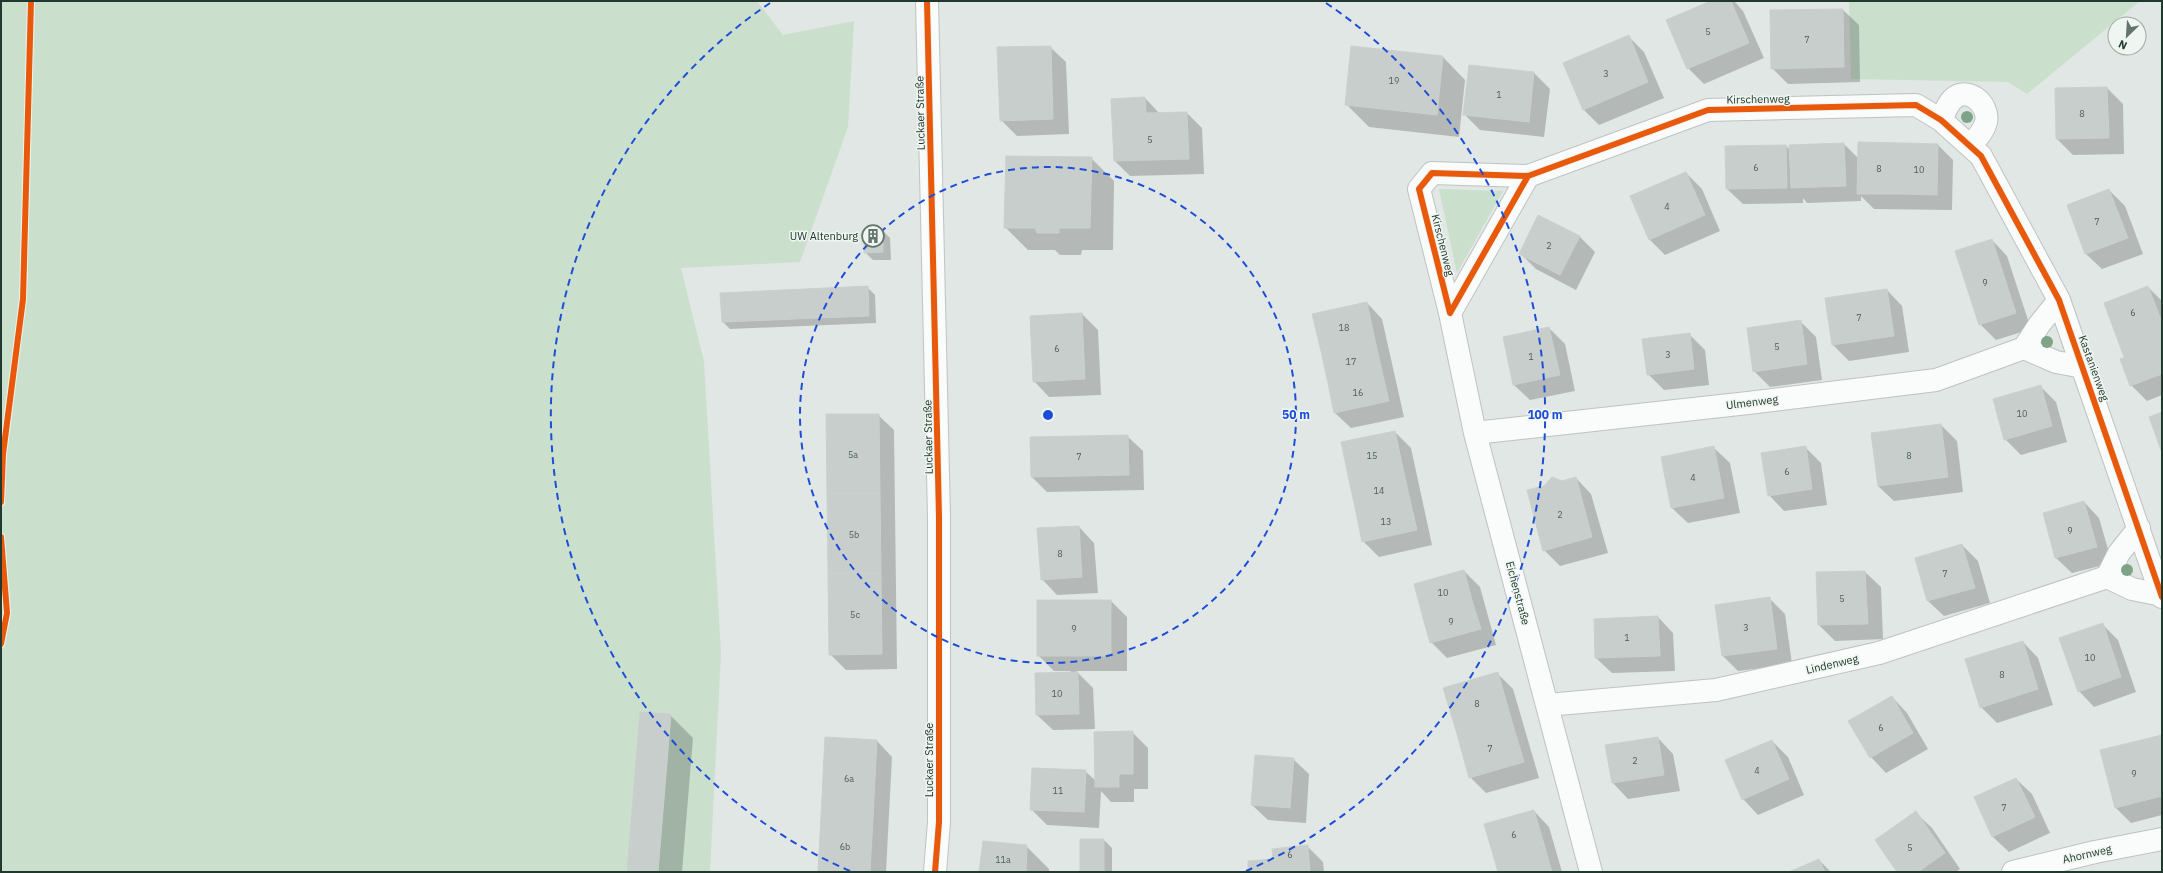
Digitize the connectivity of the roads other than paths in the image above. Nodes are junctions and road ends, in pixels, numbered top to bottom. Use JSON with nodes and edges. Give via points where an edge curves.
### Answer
{"nodes":[{"id":1,"x":927,"y":1,"type":"edge"},
{"id":2,"x":1941,"y":120,"type":"junction"},
{"id":3,"x":1976,"y":151,"type":"junction"},
{"id":4,"x":1528,"y":176,"type":"junction"},
{"id":5,"x":2059,"y":300,"type":"junction"},
{"id":6,"x":1450,"y":313,"type":"junction"},
{"id":7,"x":2024,"y":348,"type":"junction"},
{"id":8,"x":2083,"y":367,"type":"junction"},
{"id":9,"x":1475,"y":433,"type":"junction"},
{"id":10,"x":2139,"y":528,"type":"junction"},
{"id":11,"x":2107,"y":577,"type":"junction"},
{"id":12,"x":2162,"y":596,"type":"edge"},
{"id":13,"x":1547,"y":704,"type":"junction"},
{"id":14,"x":2162,"y":839,"type":"edge"},
{"id":15,"x":935,"y":872,"type":"edge"},
{"id":16,"x":1591,"y":872,"type":"edge"},
{"id":17,"x":2013,"y":872,"type":"edge"}],
"edges":[{"from":1,"to":15,"type":"street","name":"Luckaer Straße","via":[[939,518],[939,822]]},
{"from":2,"to":3,"type":"street","name":"Kirschenweg"},
{"from":2,"to":3,"type":"street","via":[[1952,100],[1958,96],[1970,96],[1980,101],[1986,112],[1986,122]]},
{"from":2,"to":4,"type":"street","name":"Kirschenweg","via":[[1916,105],[1708,110]]},
{"from":3,"to":5,"type":"street","name":"Kastanienweg"},
{"from":4,"to":6,"type":"street","name":"Kirschenweg"},
{"from":4,"to":6,"type":"street","name":"Kirschenweg","via":[[1432,174],[1419,189]]},
{"from":5,"to":7,"type":"street"},
{"from":5,"to":8,"type":"street","name":"Kastanienweg"},
{"from":6,"to":9,"type":"street","name":"Eichenstraße"},
{"from":7,"to":8,"type":"street","via":[[2056,362]]},
{"from":7,"to":9,"type":"street","name":"Ulmenweg","via":[[1936,380]]},
{"from":8,"to":10,"type":"street","name":"Kastanienweg"},
{"from":9,"to":13,"type":"street","name":"Eichenstraße"},
{"from":10,"to":11,"type":"street","via":[[2119,553]]},
{"from":10,"to":12,"type":"street","name":"Kastanienweg"},
{"from":11,"to":12,"type":"street","via":[[2132,589]]},
{"from":11,"to":13,"type":"street","name":"Lindenweg","via":[[1879,653],[1716,690]]},
{"from":13,"to":16,"type":"street","name":"Eichenstraße"},
{"from":14,"to":17,"type":"street","name":"Ahornweg"}]}
